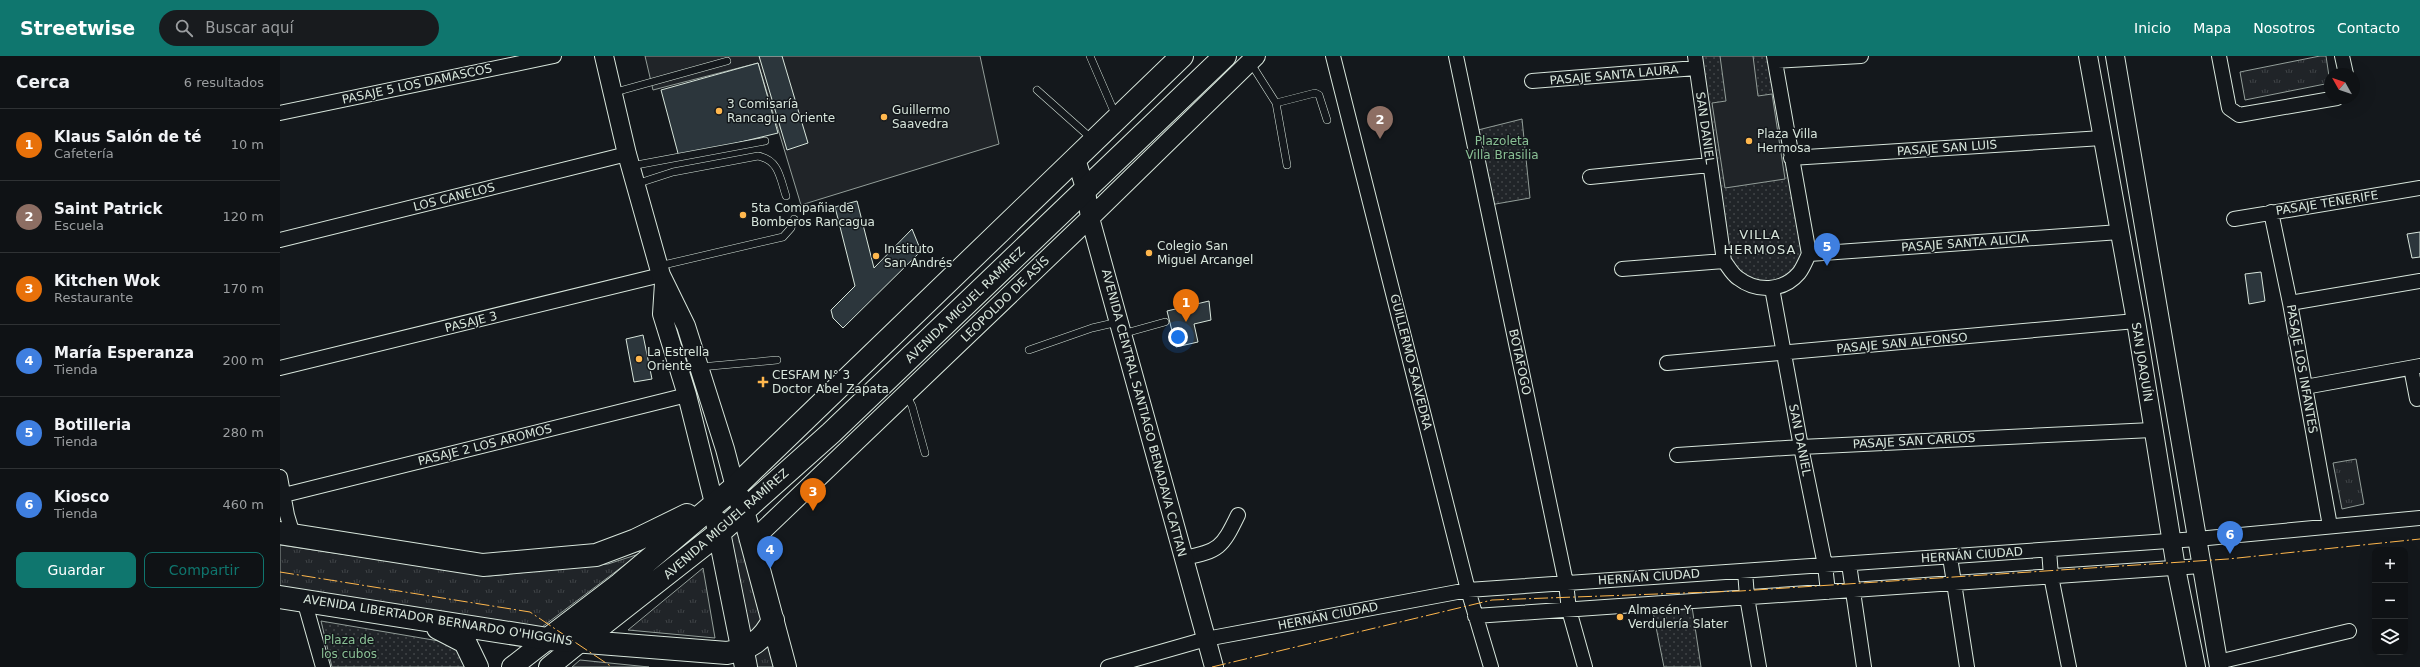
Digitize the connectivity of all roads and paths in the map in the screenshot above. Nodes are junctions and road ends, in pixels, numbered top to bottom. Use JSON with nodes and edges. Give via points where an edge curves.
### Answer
{"nodes":[{"id":1,"x":554,"y":56,"type":"edge"},
{"id":2,"x":604,"y":56,"type":"edge"},
{"id":3,"x":1090,"y":56,"type":"edge"},
{"id":4,"x":1182,"y":56,"type":"edge"},
{"id":5,"x":1194,"y":56,"type":"edge"},
{"id":6,"x":1225,"y":56,"type":"edge"},
{"id":7,"x":1333,"y":56,"type":"edge"},
{"id":8,"x":1456,"y":56,"type":"edge"},
{"id":9,"x":1861,"y":56,"type":"edge"},
{"id":10,"x":2088,"y":56,"type":"edge"},
{"id":11,"x":2115,"y":56,"type":"edge"},
{"id":12,"x":2219,"y":56,"type":"edge"},
{"id":13,"x":2342,"y":56,"type":"edge"},
{"id":14,"x":1253,"y":59,"type":"edge"},
{"id":15,"x":1775,"y":59,"type":"edge"},
{"id":16,"x":727,"y":60,"type":"dead end"},
{"id":17,"x":1695,"y":62,"type":"edge"},
{"id":18,"x":2345,"y":68,"type":"edge"},
{"id":19,"x":1532,"y":81,"type":"dead end"},
{"id":20,"x":1037,"y":90,"type":"dead end"},
{"id":21,"x":612,"y":93,"type":"junction"},
{"id":22,"x":2324,"y":100,"type":"edge"},
{"id":23,"x":1276,"y":103,"type":"junction"},
{"id":24,"x":280,"y":113,"type":"edge"},
{"id":25,"x":1163,"y":116,"type":"junction"},
{"id":26,"x":1117,"y":118,"type":"junction"},
{"id":27,"x":1327,"y":120,"type":"dead end"},
{"id":28,"x":2102,"y":138,"type":"junction"},
{"id":29,"x":765,"y":141,"type":"dead end"},
{"id":30,"x":1094,"y":141,"type":"junction"},
{"id":31,"x":1791,"y":158,"type":"junction"},
{"id":32,"x":1076,"y":159,"type":"junction"},
{"id":33,"x":629,"y":160,"type":"junction"},
{"id":34,"x":1288,"y":165,"type":"dead end"},
{"id":35,"x":1710,"y":165,"type":"junction"},
{"id":36,"x":1590,"y":177,"type":"dead end"},
{"id":37,"x":636,"y":184,"type":"junction"},
{"id":38,"x":2420,"y":188,"type":"edge"},
{"id":39,"x":1086,"y":191,"type":"junction"},
{"id":40,"x":786,"y":196,"type":"dead end"},
{"id":41,"x":2271,"y":212,"type":"junction"},
{"id":42,"x":1090,"y":218,"type":"junction"},
{"id":43,"x":794,"y":219,"type":"dead end"},
{"id":44,"x":2234,"y":219,"type":"dead end"},
{"id":45,"x":2120,"y":232,"type":"junction"},
{"id":46,"x":280,"y":240,"type":"edge"},
{"id":47,"x":1809,"y":254,"type":"junction"},
{"id":48,"x":1724,"y":261,"type":"junction"},
{"id":49,"x":1622,"y":269,"type":"dead end"},
{"id":50,"x":661,"y":275,"type":"junction"},
{"id":51,"x":2420,"y":281,"type":"edge"},
{"id":52,"x":1772,"y":288,"type":"junction"},
{"id":53,"x":2290,"y":303,"type":"junction"},
{"id":54,"x":2136,"y":321,"type":"junction"},
{"id":55,"x":1165,"y":322,"type":"dead end"},
{"id":56,"x":1120,"y":328,"type":"junction"},
{"id":57,"x":1030,"y":350,"type":"dead end"},
{"id":58,"x":1783,"y":354,"type":"junction"},
{"id":59,"x":777,"y":360,"type":"dead end"},
{"id":60,"x":1667,"y":363,"type":"dead end"},
{"id":61,"x":700,"y":366,"type":"junction"},
{"id":62,"x":2415,"y":367,"type":"edge"},
{"id":63,"x":280,"y":368,"type":"edge"},
{"id":64,"x":2305,"y":387,"type":"junction"},
{"id":65,"x":906,"y":394,"type":"junction"},
{"id":66,"x":687,"y":395,"type":"junction"},
{"id":67,"x":2417,"y":399,"type":"dead end"},
{"id":68,"x":2152,"y":430,"type":"junction"},
{"id":69,"x":1801,"y":447,"type":"junction"},
{"id":70,"x":926,"y":453,"type":"dead end"},
{"id":71,"x":1677,"y":455,"type":"dead end"},
{"id":72,"x":280,"y":478,"type":"edge"},
{"id":73,"x":735,"y":487,"type":"junction"},
{"id":74,"x":284,"y":495,"type":"junction"},
{"id":75,"x":714,"y":503,"type":"junction"},
{"id":76,"x":744,"y":509,"type":"junction"},
{"id":77,"x":1238,"y":515,"type":"dead end"},
{"id":78,"x":2420,"y":518,"type":"edge"},
{"id":79,"x":2330,"y":526,"type":"junction"},
{"id":80,"x":719,"y":533,"type":"junction"},
{"id":81,"x":287,"y":534,"type":"edge"},
{"id":82,"x":2197,"y":539,"type":"junction"},
{"id":83,"x":752,"y":541,"type":"junction"},
{"id":84,"x":2172,"y":541,"type":"junction"},
{"id":85,"x":2049,"y":550,"type":"junction"},
{"id":86,"x":1950,"y":556,"type":"junction"},
{"id":87,"x":1184,"y":558,"type":"junction"},
{"id":88,"x":1849,"y":564,"type":"junction"},
{"id":89,"x":1826,"y":565,"type":"junction"},
{"id":90,"x":2201,"y":566,"type":"junction"},
{"id":91,"x":2176,"y":568,"type":"junction"},
{"id":92,"x":1745,"y":571,"type":"junction"},
{"id":93,"x":2051,"y":576,"type":"junction"},
{"id":94,"x":1566,"y":583,"type":"junction"},
{"id":95,"x":1954,"y":583,"type":"junction"},
{"id":96,"x":1468,"y":590,"type":"junction"},
{"id":97,"x":1851,"y":590,"type":"junction"},
{"id":98,"x":1828,"y":592,"type":"junction"},
{"id":99,"x":280,"y":597,"type":"edge"},
{"id":100,"x":1747,"y":598,"type":"junction"},
{"id":101,"x":304,"y":600,"type":"junction"},
{"id":102,"x":1568,"y":610,"type":"junction"},
{"id":103,"x":1475,"y":616,"type":"junction"},
{"id":104,"x":423,"y":620,"type":"junction"},
{"id":105,"x":773,"y":620,"type":"junction"},
{"id":106,"x":2350,"y":631,"type":"dead end"},
{"id":107,"x":548,"y":639,"type":"junction"},
{"id":108,"x":1206,"y":639,"type":"junction"},
{"id":109,"x":580,"y":642,"type":"junction"},
{"id":110,"x":744,"y":659,"type":"edge"},
{"id":111,"x":2219,"y":664,"type":"edge"},
{"id":112,"x":323,"y":667,"type":"edge"},
{"id":113,"x":477,"y":667,"type":"edge"},
{"id":114,"x":512,"y":667,"type":"edge"},
{"id":115,"x":549,"y":667,"type":"edge"},
{"id":116,"x":785,"y":667,"type":"edge"},
{"id":117,"x":1108,"y":667,"type":"edge"},
{"id":118,"x":1214,"y":667,"type":"edge"},
{"id":119,"x":1491,"y":667,"type":"edge"},
{"id":120,"x":1585,"y":667,"type":"edge"},
{"id":121,"x":1760,"y":667,"type":"edge"},
{"id":122,"x":1864,"y":667,"type":"edge"},
{"id":123,"x":1967,"y":667,"type":"edge"},
{"id":124,"x":2069,"y":667,"type":"edge"},
{"id":125,"x":2196,"y":667,"type":"edge"}],
"edges":[{"from":1,"to":24,"type":"street","name":"PASAJE 5 LOS DAMASCOS"},
{"from":2,"to":21,"type":"street"},
{"from":3,"to":26,"type":"lane"},
{"from":4,"to":26,"type":"main road","name":"AVENIDA MIGUEL RAMÍREZ"},
{"from":5,"to":25,"type":"main road","via":[[1166,100]]},
{"from":6,"to":25,"type":"main road","name":"AVENIDA MIGUEL RAMÍREZ"},
{"from":7,"to":96,"type":"street","name":"GUILLERMO SAAVEDRA"},
{"from":8,"to":94,"type":"street","name":"BOTAFOGO"},
{"from":9,"to":15,"type":"street"},
{"from":10,"to":28,"type":"street","name":"SAN JOAQUÍN"},
{"from":11,"to":82,"type":"street","name":"SAN JOAQUÍN"},
{"from":12,"to":22,"type":"street","via":[[2229,108],[2239,115]]},
{"from":13,"to":18,"type":"street"},
{"from":14,"to":23,"type":"lane"},
{"from":14,"to":42,"type":"street","name":"LEOPOLDO DE ASÍS"},
{"from":15,"to":31,"type":"street"},
{"from":16,"to":21,"type":"lane"},
{"from":17,"to":19,"type":"street","name":"PASAJE SANTA LAURA"},
{"from":17,"to":35,"type":"street","name":"SAN DANIEL"},
{"from":20,"to":30,"type":"lane"},
{"from":21,"to":33,"type":"street"},
{"from":23,"to":27,"type":"lane","via":[[1315,93],[1319,95]]},
{"from":23,"to":34,"type":"lane"},
{"from":25,"to":39,"type":"main road","name":"AVENIDA MIGUEL RAMÍREZ"},
{"from":26,"to":30,"type":"main road","name":"AVENIDA MIGUEL RAMÍREZ"},
{"from":28,"to":31,"type":"street","name":"PASAJE SAN LUIS"},
{"from":28,"to":45,"type":"street","name":"SAN JOAQUÍN"},
{"from":29,"to":33,"type":"lane"},
{"from":30,"to":32,"type":"main road","name":"AVENIDA MIGUEL RAMÍREZ"},
{"from":31,"to":47,"type":"street"},
{"from":32,"to":39,"type":"street","name":"AVENIDA CENTRAL SANTIAGO BENADAVA CATTAN"},
{"from":32,"to":73,"type":"main road","name":"AVENIDA MIGUEL RAMÍREZ"},
{"from":33,"to":37,"type":"street"},
{"from":33,"to":46,"type":"street","name":"LOS CANELOS"},
{"from":35,"to":36,"type":"street"},
{"from":35,"to":48,"type":"street","name":"SAN DANIEL"},
{"from":37,"to":40,"type":"lane","via":[[673,172],[758,156],[769,158],[774,164]]},
{"from":37,"to":50,"type":"street"},
{"from":38,"to":41,"type":"street","name":"PASAJE TENERIFE"},
{"from":39,"to":42,"type":"street","name":"AVENIDA CENTRAL SANTIAGO BENADAVA CATTAN"},
{"from":39,"to":76,"type":"main road","name":"AVENIDA MIGUEL RAMÍREZ","via":[[831,434]]},
{"from":41,"to":44,"type":"street","name":"PASAJE TENERIFE"},
{"from":41,"to":53,"type":"street","name":"PASAJE LOS INFANTES"},
{"from":42,"to":56,"type":"street","name":"AVENIDA CENTRAL SANTIAGO BENADAVA CATTAN"},
{"from":42,"to":65,"type":"street","name":"LEOPOLDO DE ASÍS"},
{"from":43,"to":50,"type":"lane","via":[[791,228],[783,237]]},
{"from":45,"to":47,"type":"street","name":"PASAJE SANTA ALICIA"},
{"from":45,"to":54,"type":"street","name":"SAN JOAQUÍN"},
{"from":47,"to":52,"type":"street","name":"SAN DANIEL","via":[[1800,273],[1786,284]]},
{"from":48,"to":49,"type":"street"},
{"from":48,"to":52,"type":"street","name":"SAN DANIEL","via":[[1737,278],[1754,287]]},
{"from":50,"to":61,"type":"street","via":[[678,307]]},
{"from":50,"to":63,"type":"street","name":"PASAJE 3"},
{"from":50,"to":66,"type":"street","via":[[662,314]]},
{"from":51,"to":53,"type":"street"},
{"from":52,"to":58,"type":"street","name":"SAN DANIEL"},
{"from":53,"to":64,"type":"street","name":"PASAJE LOS INFANTES"},
{"from":54,"to":58,"type":"street","name":"PASAJE SAN ALFONSO"},
{"from":54,"to":68,"type":"street","name":"SAN JOAQUÍN"},
{"from":55,"to":56,"type":"lane"},
{"from":56,"to":57,"type":"lane","via":[[1092,328]]},
{"from":56,"to":87,"type":"street","name":"AVENIDA CENTRAL SANTIAGO BENADAVA CATTAN"},
{"from":58,"to":60,"type":"street","name":"PASAJE SAN ALFONSO"},
{"from":58,"to":69,"type":"street","name":"SAN DANIEL"},
{"from":59,"to":61,"type":"lane"},
{"from":61,"to":73,"type":"street"},
{"from":62,"to":64,"type":"street"},
{"from":62,"to":67,"type":"street"},
{"from":64,"to":79,"type":"street","name":"PASAJE LOS INFANTES"},
{"from":65,"to":70,"type":"lane"},
{"from":65,"to":83,"type":"street","name":"LEOPOLDO DE ASÍS"},
{"from":66,"to":74,"type":"street","name":"PASAJE 2 LOS AROMOS"},
{"from":66,"to":75,"type":"street"},
{"from":68,"to":69,"type":"street","name":"PASAJE SAN CARLOS"},
{"from":68,"to":84,"type":"street","name":"SAN JOAQUÍN"},
{"from":69,"to":71,"type":"street","name":"PASAJE SAN CARLOS"},
{"from":69,"to":89,"type":"street","name":"SAN DANIEL"},
{"from":72,"to":74,"type":"street"},
{"from":73,"to":75,"type":"main road","name":"AVENIDA MIGUEL RAMÍREZ"},
{"from":73,"to":76,"type":"main road"},
{"from":74,"to":81,"type":"street"},
{"from":75,"to":80,"type":"main road"},
{"from":75,"to":81,"type":"main road","via":[[636,540],[596,555],[483,565]]},
{"from":75,"to":107,"type":"main road","name":"AVENIDA MIGUEL RAMÍREZ","via":[[620,584]]},
{"from":76,"to":80,"type":"main road","name":"AVENIDA MIGUEL RAMÍREZ"},
{"from":76,"to":83,"type":"main road"},
{"from":77,"to":87,"type":"street","via":[[1220,547],[1205,554]]},
{"from":78,"to":79,"type":"street","name":"HERNÁN CIUDAD"},
{"from":79,"to":82,"type":"street","name":"HERNÁN CIUDAD"},
{"from":80,"to":109,"type":"main road","name":"AVENIDA MIGUEL RAMÍREZ"},
{"from":80,"to":110,"type":"main road"},
{"from":82,"to":84,"type":"street","name":"HERNÁN CIUDAD"},
{"from":82,"to":90,"type":"street","name":"SAN JOAQUÍN"},
{"from":83,"to":105,"type":"main road"},
{"from":84,"to":85,"type":"street","name":"HERNÁN CIUDAD"},
{"from":84,"to":91,"type":"street","name":"SAN JOAQUÍN"},
{"from":85,"to":86,"type":"street","name":"HERNÁN CIUDAD"},
{"from":85,"to":93,"type":"street"},
{"from":86,"to":88,"type":"street","name":"HERNÁN CIUDAD"},
{"from":86,"to":95,"type":"street"},
{"from":87,"to":108,"type":"street","name":"AVENIDA CENTRAL SANTIAGO BENADAVA CATTAN"},
{"from":88,"to":89,"type":"street","name":"HERNÁN CIUDAD"},
{"from":88,"to":97,"type":"street"},
{"from":89,"to":92,"type":"street","name":"HERNÁN CIUDAD"},
{"from":89,"to":98,"type":"street","name":"SAN DANIEL"},
{"from":90,"to":91,"type":"street"},
{"from":90,"to":111,"type":"street","name":"SAN JOAQUÍN"},
{"from":91,"to":93,"type":"street"},
{"from":91,"to":125,"type":"street","name":"SAN JOAQUÍN"},
{"from":92,"to":94,"type":"street","name":"HERNÁN CIUDAD"},
{"from":92,"to":100,"type":"street"},
{"from":93,"to":95,"type":"street"},
{"from":93,"to":124,"type":"street"},
{"from":94,"to":96,"type":"street","name":"HERNÁN CIUDAD"},
{"from":94,"to":102,"type":"street","name":"BOTAFOGO"},
{"from":95,"to":97,"type":"street"},
{"from":95,"to":123,"type":"street"},
{"from":96,"to":103,"type":"street","name":"GUILLERMO SAAVEDRA"},
{"from":96,"to":108,"type":"street","name":"HERNÁN CIUDAD"},
{"from":97,"to":98,"type":"street"},
{"from":97,"to":122,"type":"street"},
{"from":98,"to":100,"type":"street"},
{"from":99,"to":101,"type":"main road","name":"AVENIDA LIBERTADOR BERNARDO O'HIGGINS"},
{"from":100,"to":102,"type":"street"},
{"from":100,"to":121,"type":"street"},
{"from":101,"to":104,"type":"main road","name":"AVENIDA LIBERTADOR BERNARDO O'HIGGINS"},
{"from":101,"to":112,"type":"street"},
{"from":102,"to":103,"type":"street"},
{"from":102,"to":120,"type":"street","name":"BOTAFOGO"},
{"from":103,"to":119,"type":"street","name":"GUILLERMO SAAVEDRA"},
{"from":104,"to":107,"type":"main road","name":"AVENIDA LIBERTADOR BERNARDO O'HIGGINS"},
{"from":104,"to":113,"type":"main road","via":[[465,642]]},
{"from":105,"to":110,"type":"main road","name":"AVENIDA LIBERTADOR BERNARDO O'HIGGINS","via":[[767,632]]},
{"from":105,"to":116,"type":"main road"},
{"from":106,"to":111,"type":"street"},
{"from":107,"to":109,"type":"main road","name":"AVENIDA LIBERTADOR BERNARDO O'HIGGINS"},
{"from":107,"to":114,"type":"main road","name":"AVENIDA MIGUEL RAMÍREZ"},
{"from":108,"to":117,"type":"street","name":"HERNÁN CIUDAD"},
{"from":108,"to":118,"type":"street","name":"AVENIDA CENTRAL SANTIAGO BENADAVA CATTAN"},
{"from":109,"to":110,"type":"main road","name":"AVENIDA LIBERTADOR BERNARDO O'HIGGINS","via":[[727,653]]},
{"from":109,"to":115,"type":"main road","name":"AVENIDA MIGUEL RAMÍREZ"}]}
